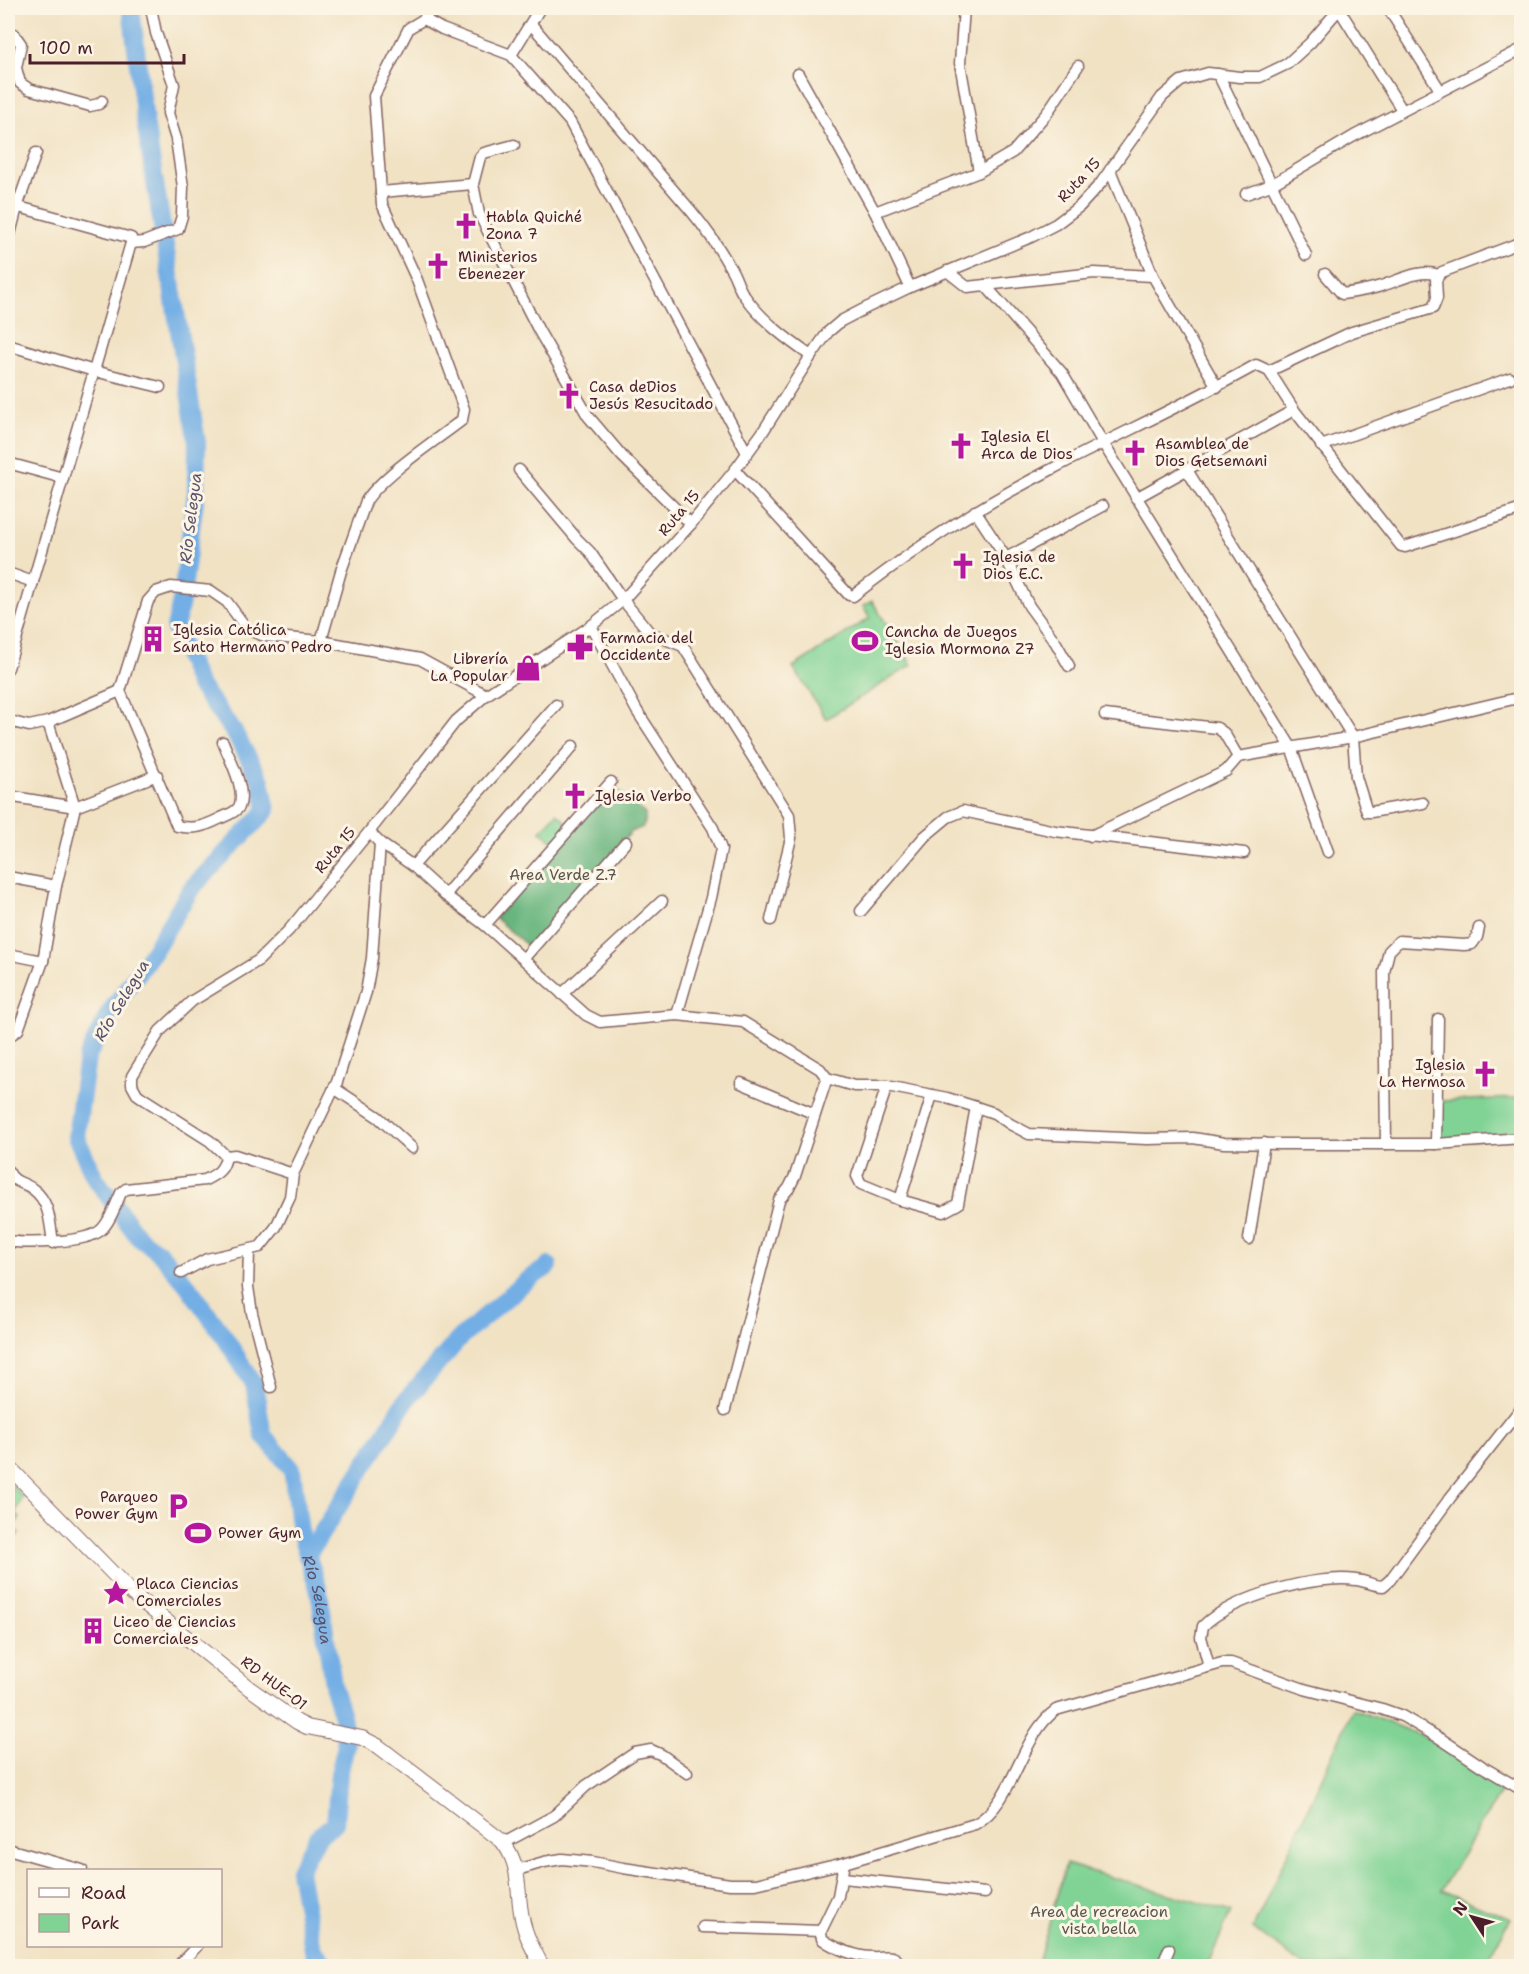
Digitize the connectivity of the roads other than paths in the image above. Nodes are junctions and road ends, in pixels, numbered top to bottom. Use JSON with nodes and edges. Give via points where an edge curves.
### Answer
{"nodes":[{"id":1,"x":151,"y":8,"type":"edge"},
{"id":2,"x":432,"y":8,"type":"edge"},
{"id":3,"x":540,"y":8,"type":"edge"},
{"id":4,"x":964,"y":8,"type":"edge"},
{"id":5,"x":1339,"y":8,"type":"edge"},
{"id":6,"x":1388,"y":8,"type":"edge"},
{"id":7,"x":424,"y":20,"type":"junction"},
{"id":8,"x":531,"y":24,"type":"junction"},
{"id":9,"x":8,"y":32,"type":"edge"},
{"id":10,"x":1521,"y":49,"type":"edge"},
{"id":11,"x":511,"y":55,"type":"junction"},
{"id":12,"x":1078,"y":66,"type":"dead end"},
{"id":13,"x":798,"y":74,"type":"dead end"},
{"id":14,"x":1218,"y":74,"type":"junction"},
{"id":15,"x":1440,"y":90,"type":"junction"},
{"id":16,"x":102,"y":100,"type":"dead end"},
{"id":17,"x":1402,"y":110,"type":"junction"},
{"id":18,"x":514,"y":145,"type":"dead end"},
{"id":19,"x":36,"y":153,"type":"dead end"},
{"id":20,"x":1110,"y":170,"type":"junction"},
{"id":21,"x":979,"y":172,"type":"junction"},
{"id":22,"x":473,"y":184,"type":"junction"},
{"id":23,"x":1271,"y":185,"type":"junction"},
{"id":24,"x":381,"y":192,"type":"junction"},
{"id":25,"x":1246,"y":194,"type":"dead end"},
{"id":26,"x":12,"y":206,"type":"edge"},
{"id":27,"x":875,"y":212,"type":"junction"},
{"id":28,"x":8,"y":242,"type":"edge"},
{"id":29,"x":1521,"y":242,"type":"edge"},
{"id":30,"x":131,"y":243,"type":"junction"},
{"id":31,"x":1306,"y":255,"type":"dead end"},
{"id":32,"x":947,"y":272,"type":"junction"},
{"id":33,"x":1325,"y":274,"type":"dead end"},
{"id":34,"x":1438,"y":275,"type":"junction"},
{"id":35,"x":1154,"y":276,"type":"junction"},
{"id":36,"x":985,"y":285,"type":"junction"},
{"id":37,"x":910,"y":287,"type":"junction"},
{"id":38,"x":8,"y":345,"type":"edge"},
{"id":39,"x":811,"y":356,"type":"junction"},
{"id":40,"x":94,"y":371,"type":"junction"},
{"id":41,"x":1269,"y":371,"type":"junction"},
{"id":42,"x":1510,"y":378,"type":"dead end"},
{"id":43,"x":160,"y":387,"type":"dead end"},
{"id":44,"x":1217,"y":387,"type":"junction"},
{"id":45,"x":1294,"y":410,"type":"junction"},
{"id":46,"x":1102,"y":442,"type":"junction"},
{"id":47,"x":1322,"y":446,"type":"junction"},
{"id":48,"x":747,"y":453,"type":"junction"},
{"id":49,"x":8,"y":463,"type":"edge"},
{"id":50,"x":519,"y":470,"type":"dead end"},
{"id":51,"x":735,"y":470,"type":"junction"},
{"id":52,"x":1187,"y":470,"type":"junction"},
{"id":53,"x":63,"y":478,"type":"junction"},
{"id":54,"x":1136,"y":498,"type":"junction"},
{"id":55,"x":1103,"y":506,"type":"dead end"},
{"id":56,"x":1521,"y":509,"type":"edge"},
{"id":57,"x":975,"y":512,"type":"junction"},
{"id":58,"x":691,"y":524,"type":"junction"},
{"id":59,"x":1006,"y":558,"type":"junction"},
{"id":60,"x":8,"y":573,"type":"edge"},
{"id":61,"x":33,"y":582,"type":"junction"},
{"id":62,"x":623,"y":600,"type":"junction"},
{"id":63,"x":591,"y":626,"type":"junction"},
{"id":64,"x":321,"y":641,"type":"junction"},
{"id":65,"x":1069,"y":666,"type":"dead end"},
{"id":66,"x":8,"y":668,"type":"edge"},
{"id":67,"x":120,"y":691,"type":"junction"},
{"id":68,"x":486,"y":694,"type":"junction"},
{"id":69,"x":1521,"y":697,"type":"edge"},
{"id":70,"x":556,"y":705,"type":"dead end"},
{"id":71,"x":1105,"y":715,"type":"dead end"},
{"id":72,"x":8,"y":721,"type":"edge"},
{"id":73,"x":48,"y":722,"type":"junction"},
{"id":74,"x":1353,"y":737,"type":"junction"},
{"id":75,"x":224,"y":742,"type":"dead end"},
{"id":76,"x":573,"y":746,"type":"dead end"},
{"id":77,"x":1291,"y":747,"type":"junction"},
{"id":78,"x":1238,"y":757,"type":"junction"},
{"id":79,"x":157,"y":775,"type":"junction"},
{"id":80,"x":611,"y":782,"type":"dead end"},
{"id":81,"x":8,"y":796,"type":"edge"},
{"id":82,"x":1423,"y":803,"type":"dead end"},
{"id":83,"x":75,"y":807,"type":"junction"},
{"id":84,"x":369,"y":832,"type":"junction"},
{"id":85,"x":1091,"y":836,"type":"junction"},
{"id":86,"x":626,"y":842,"type":"dead end"},
{"id":87,"x":380,"y":843,"type":"junction"},
{"id":88,"x":1328,"y":852,"type":"dead end"},
{"id":89,"x":1244,"y":853,"type":"dead end"},
{"id":90,"x":413,"y":866,"type":"junction"},
{"id":91,"x":8,"y":877,"type":"edge"},
{"id":92,"x":56,"y":886,"type":"junction"},
{"id":93,"x":445,"y":895,"type":"junction"},
{"id":94,"x":662,"y":901,"type":"dead end"},
{"id":95,"x":861,"y":911,"type":"dead end"},
{"id":96,"x":771,"y":920,"type":"dead end"},
{"id":97,"x":484,"y":925,"type":"junction"},
{"id":98,"x":1479,"y":928,"type":"dead end"},
{"id":99,"x":8,"y":954,"type":"edge"},
{"id":100,"x":524,"y":958,"type":"junction"},
{"id":101,"x":43,"y":961,"type":"junction"},
{"id":102,"x":562,"y":994,"type":"junction"},
{"id":103,"x":677,"y":1015,"type":"junction"},
{"id":104,"x":1438,"y":1019,"type":"dead end"},
{"id":105,"x":13,"y":1030,"type":"edge"},
{"id":106,"x":8,"y":1036,"type":"edge"},
{"id":107,"x":827,"y":1078,"type":"junction"},
{"id":108,"x":741,"y":1083,"type":"dead end"},
{"id":109,"x":887,"y":1086,"type":"junction"},
{"id":110,"x":334,"y":1088,"type":"junction"},
{"id":111,"x":932,"y":1095,"type":"junction"},
{"id":112,"x":976,"y":1107,"type":"junction"},
{"id":113,"x":815,"y":1114,"type":"junction"},
{"id":114,"x":1521,"y":1138,"type":"edge"},
{"id":115,"x":1264,"y":1143,"type":"junction"},
{"id":116,"x":1386,"y":1144,"type":"junction"},
{"id":117,"x":1436,"y":1144,"type":"junction"},
{"id":118,"x":412,"y":1149,"type":"dead end"},
{"id":119,"x":226,"y":1156,"type":"junction"},
{"id":120,"x":8,"y":1171,"type":"edge"},
{"id":121,"x":293,"y":1174,"type":"junction"},
{"id":122,"x":900,"y":1200,"type":"junction"},
{"id":123,"x":1249,"y":1239,"type":"dead end"},
{"id":124,"x":9,"y":1243,"type":"edge"},
{"id":125,"x":53,"y":1243,"type":"junction"},
{"id":126,"x":249,"y":1251,"type":"junction"},
{"id":127,"x":180,"y":1273,"type":"dead end"},
{"id":128,"x":271,"y":1387,"type":"dead end"},
{"id":129,"x":1521,"y":1407,"type":"edge"},
{"id":130,"x":725,"y":1410,"type":"dead end"},
{"id":131,"x":8,"y":1466,"type":"edge"},
{"id":132,"x":1209,"y":1666,"type":"junction"},
{"id":133,"x":687,"y":1773,"type":"dead end"},
{"id":134,"x":1521,"y":1790,"type":"edge"},
{"id":135,"x":504,"y":1843,"type":"junction"},
{"id":136,"x":8,"y":1849,"type":"edge"},
{"id":137,"x":844,"y":1863,"type":"junction"},
{"id":138,"x":78,"y":1869,"type":"edge"},
{"id":139,"x":517,"y":1870,"type":"junction"},
{"id":140,"x":843,"y":1878,"type":"junction"},
{"id":141,"x":985,"y":1893,"type":"dead end"},
{"id":142,"x":703,"y":1928,"type":"dead end"},
{"id":143,"x":821,"y":1931,"type":"junction"},
{"id":144,"x":196,"y":1947,"type":"edge"},
{"id":145,"x":1169,"y":1949,"type":"dead end"},
{"id":146,"x":178,"y":1966,"type":"edge"},
{"id":147,"x":542,"y":1966,"type":"edge"},
{"id":148,"x":902,"y":1966,"type":"edge"},
{"id":149,"x":1162,"y":1966,"type":"edge"}],
"edges":[{"from":1,"to":30,"type":"street","via":[[174,85],[168,113],[183,187],[182,216],[178,229]]},
{"from":2,"to":7,"type":"street"},
{"from":3,"to":8,"type":"street"},
{"from":4,"to":21,"type":"street","via":[[960,63]]},
{"from":5,"to":14,"type":"street","name":"Ruta 15","via":[[1287,64],[1260,77]]},
{"from":5,"to":17,"type":"street"},
{"from":6,"to":15,"type":"street"},
{"from":7,"to":11,"type":"street"},
{"from":7,"to":24,"type":"street","via":[[409,28],[374,96]]},
{"from":8,"to":11,"type":"street"},
{"from":8,"to":39,"type":"street","via":[[693,212],[733,272],[741,293],[774,330]]},
{"from":9,"to":16,"type":"street","via":[[21,44],[16,68],[20,83],[90,106]]},
{"from":10,"to":15,"type":"street"},
{"from":11,"to":48,"type":"street","via":[[570,122]]},
{"from":12,"to":21,"type":"street","via":[[1047,113],[1013,152]]},
{"from":13,"to":27,"type":"street"},
{"from":14,"to":20,"type":"street","name":"Ruta 15","via":[[1181,81],[1162,97]]},
{"from":14,"to":23,"type":"street"},
{"from":15,"to":17,"type":"street"},
{"from":17,"to":23,"type":"street"},
{"from":18,"to":22,"type":"street","via":[[484,153]]},
{"from":19,"to":26,"type":"street"},
{"from":20,"to":32,"type":"street","name":"Ruta 15","via":[[1080,206],[1056,224]]},
{"from":20,"to":35,"type":"street"},
{"from":21,"to":27,"type":"street"},
{"from":22,"to":24,"type":"street"},
{"from":22,"to":58,"type":"street","via":[[478,214],[493,245],[588,416],[622,456]]},
{"from":23,"to":25,"type":"street"},
{"from":23,"to":31,"type":"street"},
{"from":24,"to":64,"type":"street","via":[[382,204],[417,280],[464,409],[462,420],[366,501]]},
{"from":26,"to":28,"type":"street"},
{"from":26,"to":30,"type":"street","via":[[131,238]]},
{"from":27,"to":37,"type":"street"},
{"from":29,"to":34,"type":"street"},
{"from":30,"to":40,"type":"street"},
{"from":32,"to":36,"type":"street","via":[[967,287]]},
{"from":32,"to":37,"type":"street","name":"Ruta 15"},
{"from":33,"to":34,"type":"street","via":[[1342,294],[1420,273]]},
{"from":34,"to":41,"type":"street","via":[[1437,298],[1432,308],[1352,332]]},
{"from":35,"to":36,"type":"street","via":[[1094,273]]},
{"from":35,"to":44,"type":"street"},
{"from":36,"to":46,"type":"street","via":[[1062,373]]},
{"from":37,"to":39,"type":"street","name":"Ruta 15","via":[[841,321]]},
{"from":38,"to":40,"type":"street"},
{"from":39,"to":48,"type":"street","name":"Ruta 15"},
{"from":40,"to":43,"type":"street"},
{"from":40,"to":53,"type":"street"},
{"from":41,"to":44,"type":"street","via":[[1256,365]]},
{"from":41,"to":45,"type":"street"},
{"from":42,"to":47,"type":"street"},
{"from":44,"to":46,"type":"street"},
{"from":45,"to":47,"type":"street"},
{"from":45,"to":52,"type":"street"},
{"from":46,"to":54,"type":"street"},
{"from":46,"to":57,"type":"street"},
{"from":47,"to":56,"type":"street","via":[[1401,546]]},
{"from":48,"to":51,"type":"street","name":"Ruta 15"},
{"from":49,"to":53,"type":"street"},
{"from":50,"to":62,"type":"street","via":[[590,552]]},
{"from":51,"to":57,"type":"street","via":[[853,596]]},
{"from":51,"to":58,"type":"street","name":"Ruta 15"},
{"from":52,"to":54,"type":"street"},
{"from":52,"to":74,"type":"street"},
{"from":53,"to":61,"type":"street"},
{"from":54,"to":77,"type":"street"},
{"from":55,"to":59,"type":"street"},
{"from":57,"to":59,"type":"street"},
{"from":58,"to":62,"type":"street","name":"Ruta 15"},
{"from":59,"to":65,"type":"street","via":[[1029,606]]},
{"from":60,"to":61,"type":"street"},
{"from":61,"to":66,"type":"street"},
{"from":62,"to":63,"type":"street","name":"Ruta 15"},
{"from":62,"to":96,"type":"street","via":[[650,633],[683,646],[789,815],[790,838]]},
{"from":63,"to":68,"type":"street","name":"Ruta 15"},
{"from":63,"to":103,"type":"street","via":[[637,711],[713,828],[721,849]]},
{"from":64,"to":67,"type":"street","via":[[264,636],[247,629],[227,602],[211,591],[171,587],[156,592],[148,601]]},
{"from":64,"to":68,"type":"street","via":[[420,659]]},
{"from":67,"to":73,"type":"street"},
{"from":67,"to":79,"type":"street"},
{"from":68,"to":84,"type":"street","name":"Ruta 15","via":[[456,721]]},
{"from":69,"to":74,"type":"street"},
{"from":70,"to":90,"type":"street"},
{"from":71,"to":78,"type":"street","via":[[1217,728]]},
{"from":72,"to":73,"type":"street","via":[[29,726]]},
{"from":73,"to":83,"type":"street"},
{"from":74,"to":77,"type":"street"},
{"from":74,"to":82,"type":"street","via":[[1356,777],[1367,812]]},
{"from":75,"to":79,"type":"street","via":[[241,795],[238,808],[231,814],[205,826],[177,826]]},
{"from":76,"to":93,"type":"street"},
{"from":77,"to":78,"type":"street"},
{"from":77,"to":88,"type":"street"},
{"from":78,"to":85,"type":"street","via":[[1226,771]]},
{"from":79,"to":83,"type":"street"},
{"from":80,"to":97,"type":"street"},
{"from":81,"to":83,"type":"street"},
{"from":83,"to":92,"type":"street"},
{"from":84,"to":87,"type":"street"},
{"from":84,"to":119,"type":"street","name":"Ruta 15","via":[[289,930],[259,960],[192,1001],[160,1031],[132,1076],[137,1094],[210,1141]]},
{"from":85,"to":89,"type":"street"},
{"from":85,"to":95,"type":"street","via":[[956,812],[924,837]]},
{"from":86,"to":100,"type":"street"},
{"from":87,"to":90,"type":"street"},
{"from":87,"to":110,"type":"street","via":[[366,992]]},
{"from":90,"to":93,"type":"street"},
{"from":91,"to":92,"type":"street"},
{"from":92,"to":101,"type":"street"},
{"from":93,"to":97,"type":"street"},
{"from":94,"to":102,"type":"street"},
{"from":97,"to":100,"type":"street"},
{"from":98,"to":116,"type":"street","via":[[1472,944],[1399,941],[1389,951],[1384,972]]},
{"from":99,"to":101,"type":"street"},
{"from":100,"to":102,"type":"street"},
{"from":101,"to":105,"type":"street"},
{"from":102,"to":103,"type":"street","via":[[600,1022]]},
{"from":103,"to":107,"type":"street","via":[[742,1022]]},
{"from":104,"to":117,"type":"street"},
{"from":105,"to":106,"type":"street"},
{"from":107,"to":109,"type":"street","via":[[854,1086]]},
{"from":107,"to":113,"type":"street"},
{"from":108,"to":113,"type":"street"},
{"from":109,"to":111,"type":"street"},
{"from":109,"to":122,"type":"street","via":[[857,1176],[861,1184]]},
{"from":110,"to":118,"type":"street","via":[[378,1118]]},
{"from":110,"to":121,"type":"street"},
{"from":111,"to":112,"type":"street"},
{"from":111,"to":122,"type":"street"},
{"from":112,"to":115,"type":"street","via":[[1029,1134]]},
{"from":112,"to":122,"type":"street","via":[[958,1204],[942,1212]]},
{"from":113,"to":130,"type":"street","via":[[795,1176],[779,1200]]},
{"from":114,"to":117,"type":"street"},
{"from":115,"to":116,"type":"street"},
{"from":115,"to":123,"type":"street"},
{"from":116,"to":117,"type":"street"},
{"from":119,"to":121,"type":"street","via":[[235,1155]]},
{"from":119,"to":125,"type":"street","via":[[225,1166],[205,1180],[126,1189],[98,1232]]},
{"from":120,"to":125,"type":"street","via":[[11,1178],[33,1188],[46,1203]]},
{"from":121,"to":126,"type":"street","via":[[290,1197],[276,1227],[260,1247]]},
{"from":124,"to":125,"type":"street"},
{"from":126,"to":127,"type":"street","via":[[207,1259]]},
{"from":126,"to":128,"type":"street","via":[[252,1313]]},
{"from":129,"to":132,"type":"street","via":[[1383,1586],[1329,1579],[1271,1589],[1203,1626]]},
{"from":131,"to":135,"type":"street","name":"RD HUE-01","via":[[134,1596],[249,1688],[307,1727],[362,1738],[378,1746]]},
{"from":132,"to":134,"type":"street","via":[[1231,1663],[1304,1689],[1402,1716]]},
{"from":132,"to":137,"type":"street","via":[[1056,1710],[1042,1722],[996,1804],[982,1820]]},
{"from":133,"to":135,"type":"street","via":[[651,1750],[635,1753],[586,1786],[554,1816]]},
{"from":135,"to":139,"type":"street","name":"RD HUE-01"},
{"from":136,"to":138,"type":"street"},
{"from":137,"to":139,"type":"street","via":[[756,1884],[730,1884],[562,1859]]},
{"from":137,"to":140,"type":"street"},
{"from":139,"to":147,"type":"street","name":"RD HUE-01","via":[[522,1918]]},
{"from":140,"to":141,"type":"street"},
{"from":140,"to":143,"type":"street"},
{"from":142,"to":143,"type":"street"},
{"from":143,"to":148,"type":"street","via":[[822,1939],[829,1945],[869,1958],[891,1956]]},
{"from":144,"to":146,"type":"street"},
{"from":145,"to":149,"type":"street"}]}
